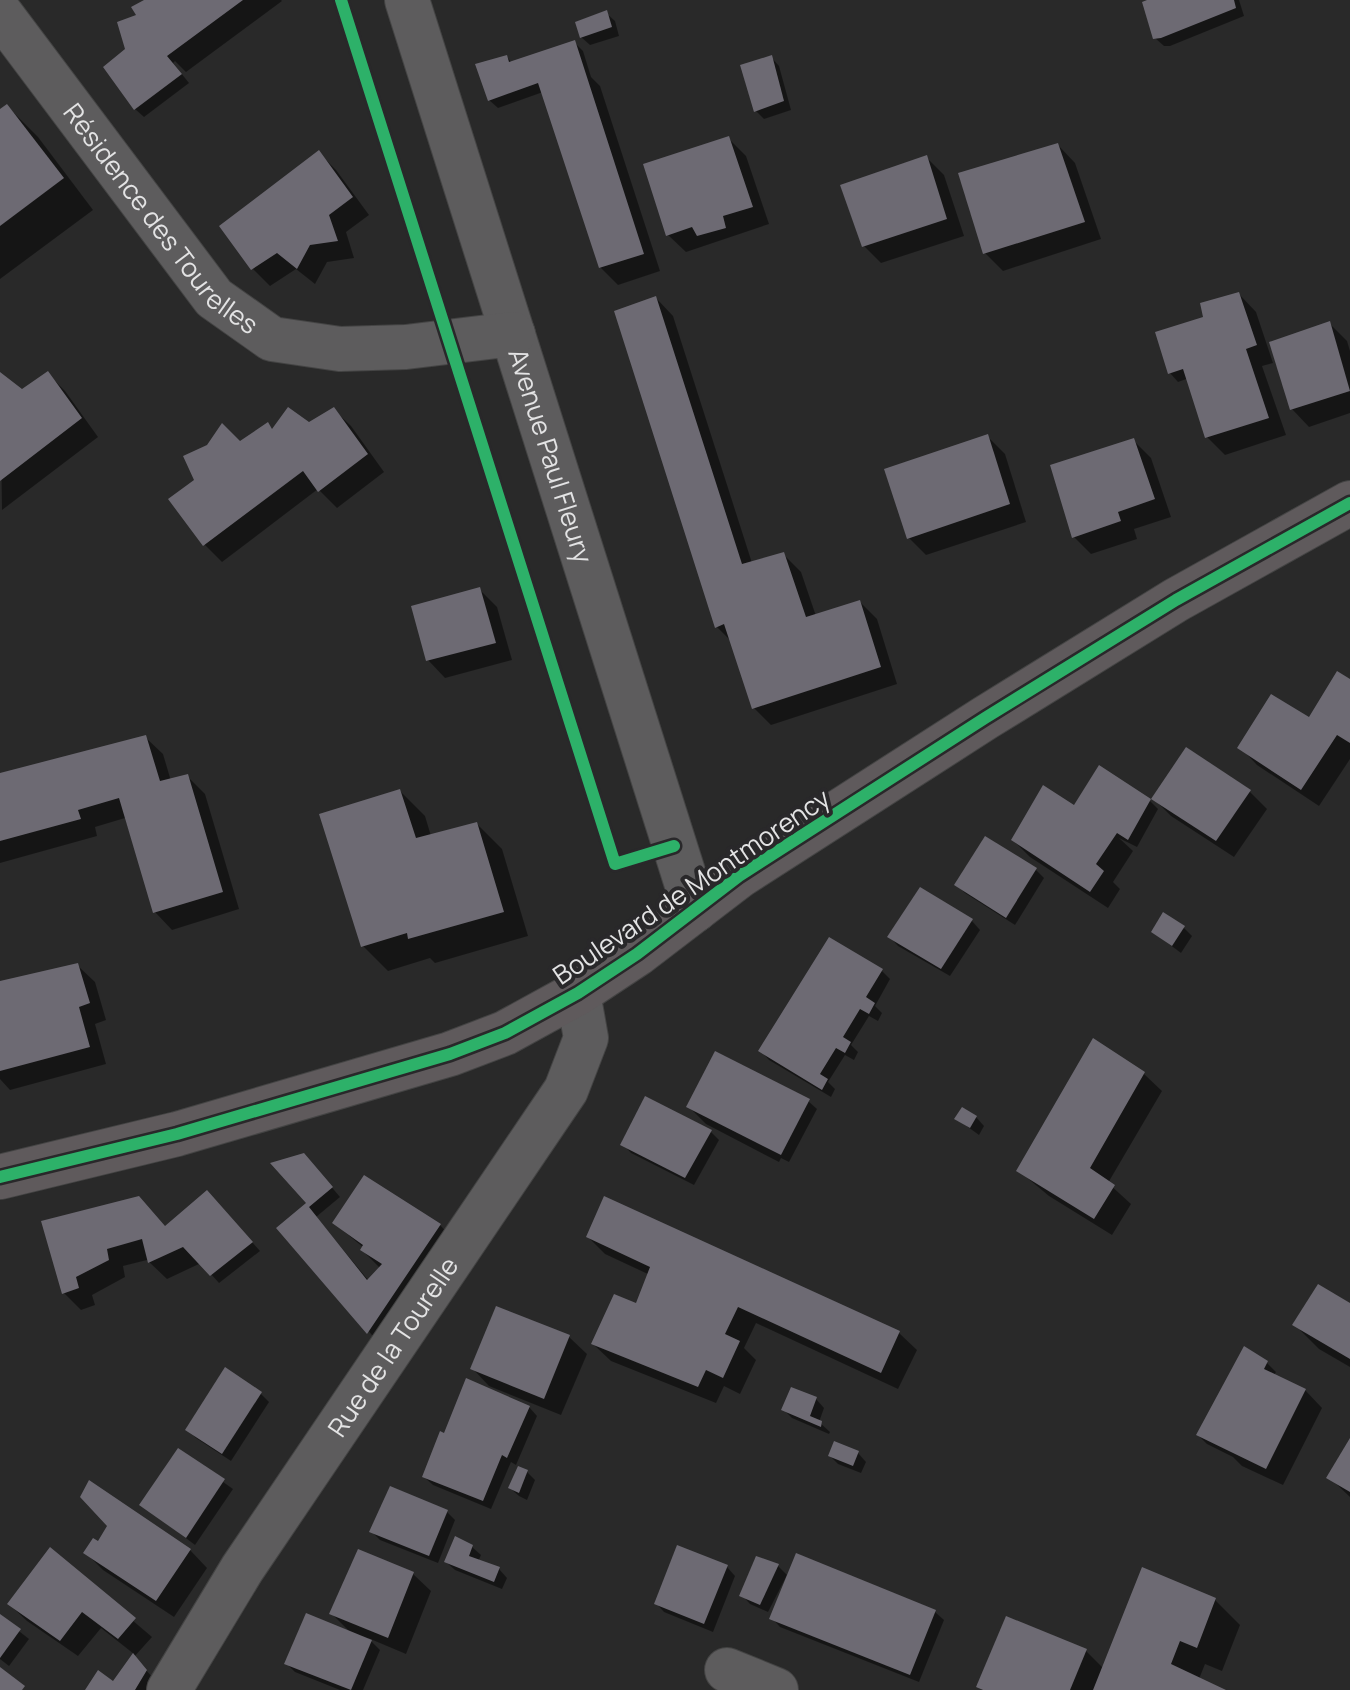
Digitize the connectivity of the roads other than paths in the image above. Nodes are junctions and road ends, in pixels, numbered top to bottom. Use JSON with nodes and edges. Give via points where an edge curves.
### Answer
{"nodes":[{"id":1,"x":407,"y":0,"type":"edge"},
{"id":2,"x":0,"y":13,"type":"edge"},
{"id":3,"x":513,"y":334,"type":"junction"},
{"id":4,"x":1350,"y":503,"type":"edge"},
{"id":5,"x":695,"y":910,"type":"junction"},
{"id":6,"x":578,"y":993,"type":"junction"},
{"id":7,"x":0,"y":1177,"type":"edge"},
{"id":8,"x":727,"y":1670,"type":"dead end"},
{"id":9,"x":169,"y":1690,"type":"edge"},
{"id":10,"x":776,"y":1690,"type":"edge"}],
"edges":[{"from":1,"to":3,"type":"street","name":"Avenue Paul Fleury"},
{"from":2,"to":3,"type":"street","name":"Résidence des Tourelles","via":[[214,298],[272,339],[340,349]]},
{"from":3,"to":5,"type":"street","name":"Avenue Paul Fleury"},
{"from":4,"to":5,"type":"street","name":"Boulevard de Montmorency","via":[[1176,600],[997,710],[739,876]]},
{"from":5,"to":6,"type":"street","name":"Boulevard de Montmorency"},
{"from":6,"to":7,"type":"street","name":"Boulevard de Montmorency","via":[[505,1033],[450,1054],[177,1134]]},
{"from":6,"to":9,"type":"street","name":"Rue de la Tourelle","via":[[586,1038],[566,1090],[242,1569]]},
{"from":8,"to":10,"type":"street"}]}
